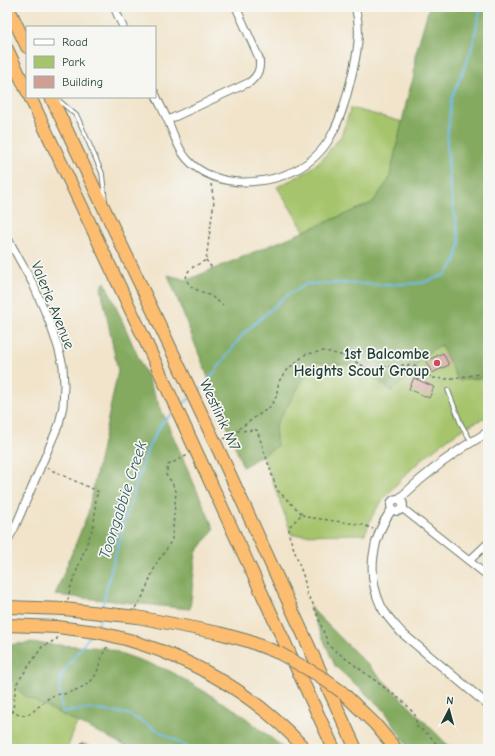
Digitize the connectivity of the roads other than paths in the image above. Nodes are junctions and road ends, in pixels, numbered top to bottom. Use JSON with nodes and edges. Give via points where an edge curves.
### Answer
{"nodes":[{"id":1,"x":8,"y":7,"type":"edge"},
{"id":2,"x":114,"y":7,"type":"edge"},
{"id":3,"x":236,"y":7,"type":"edge"},
{"id":4,"x":355,"y":7,"type":"edge"},
{"id":5,"x":123,"y":26,"type":"edge"},
{"id":6,"x":26,"y":45,"type":"edge"},
{"id":7,"x":7,"y":49,"type":"edge"},
{"id":8,"x":26,"y":89,"type":"edge"},
{"id":9,"x":156,"y":95,"type":"edge"},
{"id":10,"x":30,"y":98,"type":"edge"},
{"id":11,"x":51,"y":98,"type":"edge"},
{"id":12,"x":56,"y":98,"type":"edge"},
{"id":13,"x":168,"y":120,"type":"junction"},
{"id":14,"x":107,"y":214,"type":"junction"},
{"id":15,"x":7,"y":237,"type":"edge"},
{"id":16,"x":448,"y":390,"type":"dead end"},
{"id":17,"x":488,"y":432,"type":"edge"},
{"id":18,"x":471,"y":442,"type":"junction"},
{"id":19,"x":399,"y":499,"type":"junction"},
{"id":20,"x":402,"y":508,"type":"junction"},
{"id":21,"x":392,"y":509,"type":"junction"},
{"id":22,"x":7,"y":542,"type":"edge"},
{"id":23,"x":488,"y":543,"type":"edge"},
{"id":24,"x":469,"y":560,"type":"junction"},
{"id":25,"x":488,"y":576,"type":"edge"},
{"id":26,"x":7,"y":607,"type":"edge"},
{"id":27,"x":7,"y":625,"type":"edge"},
{"id":28,"x":488,"y":705,"type":"edge"},
{"id":29,"x":305,"y":749,"type":"edge"},
{"id":30,"x":334,"y":749,"type":"edge"},
{"id":31,"x":356,"y":749,"type":"edge"},
{"id":32,"x":396,"y":749,"type":"edge"}],
"edges":[{"from":1,"to":6,"type":"highway"},
{"from":2,"to":5,"type":"street"},
{"from":3,"to":13,"type":"street","via":[[259,58],[259,72],[250,82]]},
{"from":4,"to":13,"type":"street","via":[[358,36],[356,59],[339,120],[331,138],[301,167],[271,180],[212,180],[186,158]]},
{"from":7,"to":8,"type":"highway"},
{"from":9,"to":13,"type":"street"},
{"from":10,"to":30,"type":"highway","bridge":true},
{"from":11,"to":14,"type":"highway","name":"Westlink M7"},
{"from":12,"to":14,"type":"lane","via":[[77,116],[102,173]]},
{"from":14,"to":31,"type":"highway","name":"Westlink M7","bridge":true},
{"from":15,"to":22,"type":"street","name":"Valerie Avenue","via":[[33,284],[49,321],[63,366],[64,385],[59,424]]},
{"from":16,"to":18,"type":"lane","via":[[460,424]]},
{"from":17,"to":18,"type":"street"},
{"from":18,"to":19,"type":"street","via":[[433,468]]},
{"from":19,"to":20,"type":"street","via":[[403,502]]},
{"from":19,"to":21,"type":"street","via":[[392,501]]},
{"from":20,"to":21,"type":"street","via":[[397,511]]},
{"from":20,"to":24,"type":"street"},
{"from":21,"to":28,"type":"street","via":[[379,532],[374,550],[373,573],[377,595],[386,614],[402,633]]},
{"from":23,"to":24,"type":"street"},
{"from":24,"to":25,"type":"street"},
{"from":26,"to":32,"type":"highway","bridge":true,"via":[[66,607],[135,614],[248,641],[279,653],[342,692]]},
{"from":27,"to":29,"type":"highway","bridge":true,"via":[[97,632],[172,655],[221,680],[254,702]]}]}
